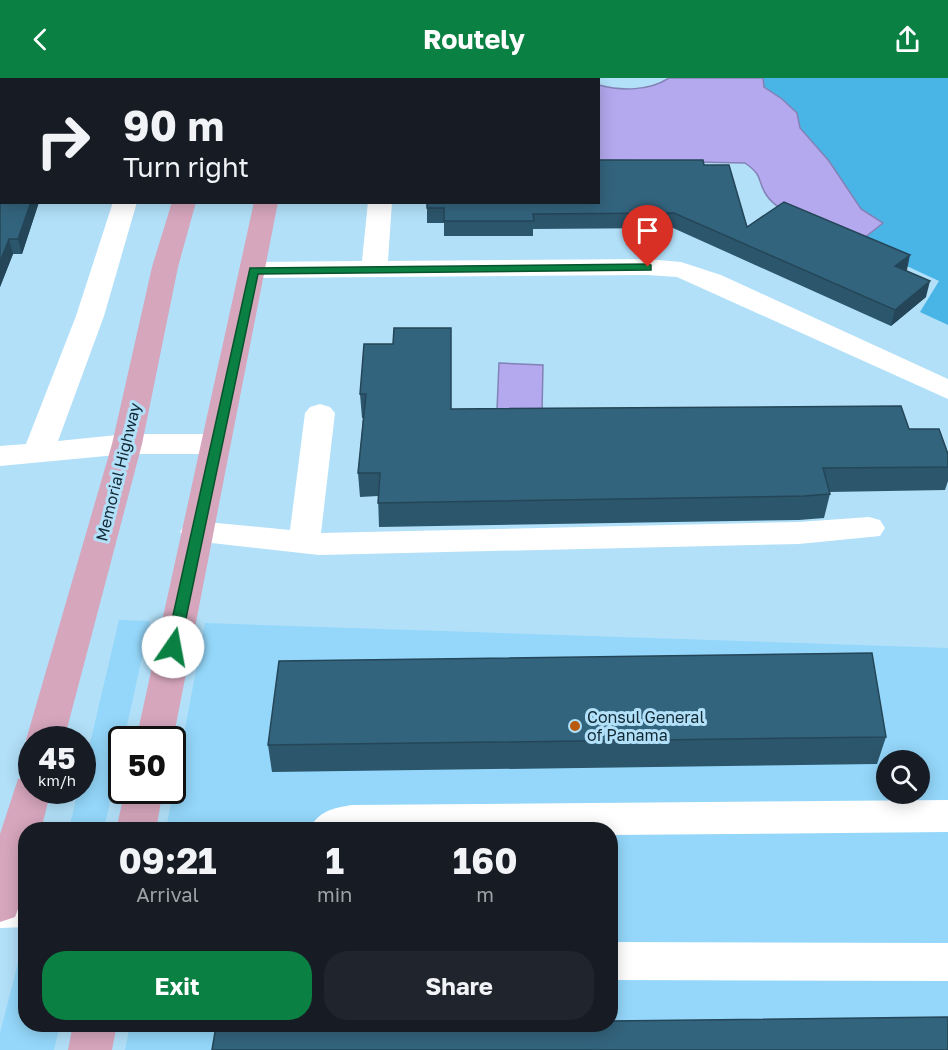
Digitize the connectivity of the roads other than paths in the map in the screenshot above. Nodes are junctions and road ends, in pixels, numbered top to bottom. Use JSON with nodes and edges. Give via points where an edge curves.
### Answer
{"nodes":[{"id":1,"x":124,"y":204,"type":"edge"},
{"id":2,"x":183,"y":204,"type":"edge"},
{"id":3,"x":266,"y":204,"type":"edge"},
{"id":4,"x":380,"y":204,"type":"edge"},
{"id":5,"x":374,"y":269,"type":"junction"},
{"id":6,"x":253,"y":270,"type":"junction"},
{"id":7,"x":948,"y":390,"type":"edge"},
{"id":8,"x":320,"y":413,"type":"dead end"},
{"id":9,"x":127,"y":444,"type":"junction"},
{"id":10,"x":215,"y":444,"type":"junction"},
{"id":11,"x":38,"y":453,"type":"junction"},
{"id":12,"x":0,"y":456,"type":"edge"},
{"id":13,"x":869,"y":528,"type":"dead end"},
{"id":14,"x":196,"y":532,"type":"junction"},
{"id":15,"x":304,"y":543,"type":"junction"},
{"id":16,"x":49,"y":726,"type":"edge"},
{"id":17,"x":157,"y":726,"type":"edge"},
{"id":18,"x":28,"y":804,"type":"edge"},
{"id":19,"x":141,"y":804,"type":"edge"},
{"id":20,"x":948,"y":816,"type":"edge"},
{"id":21,"x":23,"y":822,"type":"edge"},
{"id":22,"x":138,"y":822,"type":"edge"},
{"id":23,"x":347,"y":822,"type":"edge"},
{"id":24,"x":18,"y":840,"type":"edge"},
{"id":25,"x":0,"y":904,"type":"edge"},
{"id":26,"x":18,"y":909,"type":"edge"},
{"id":27,"x":0,"y":910,"type":"edge"},
{"id":28,"x":618,"y":961,"type":"edge"},
{"id":29,"x":948,"y":962,"type":"edge"},
{"id":30,"x":93,"y":1032,"type":"edge"},
{"id":31,"x":90,"y":1050,"type":"edge"}],
"edges":[{"from":1,"to":11,"type":"street","via":[[90,316]]},
{"from":2,"to":9,"type":"main road","name":"Memorial Highway","via":[[165,267]]},
{"from":3,"to":6,"type":"main road"},
{"from":4,"to":5,"type":"street"},
{"from":5,"to":6,"type":"street"},
{"from":5,"to":7,"type":"street","via":[[681,270]]},
{"from":6,"to":10,"type":"main road"},
{"from":8,"to":15,"type":"street"},
{"from":9,"to":10,"type":"street"},
{"from":9,"to":11,"type":"street"},
{"from":9,"to":16,"type":"main road","name":"Memorial Highway"},
{"from":10,"to":14,"type":"main road"},
{"from":11,"to":12,"type":"street"},
{"from":13,"to":15,"type":"street","via":[[799,533]]},
{"from":14,"to":15,"type":"street"},
{"from":14,"to":17,"type":"main road"},
{"from":18,"to":21,"type":"main road"},
{"from":19,"to":22,"type":"main road"},
{"from":20,"to":23,"type":"street"},
{"from":24,"to":25,"type":"main road"},
{"from":26,"to":27,"type":"street"},
{"from":28,"to":29,"type":"street"},
{"from":30,"to":31,"type":"main road"}]}
